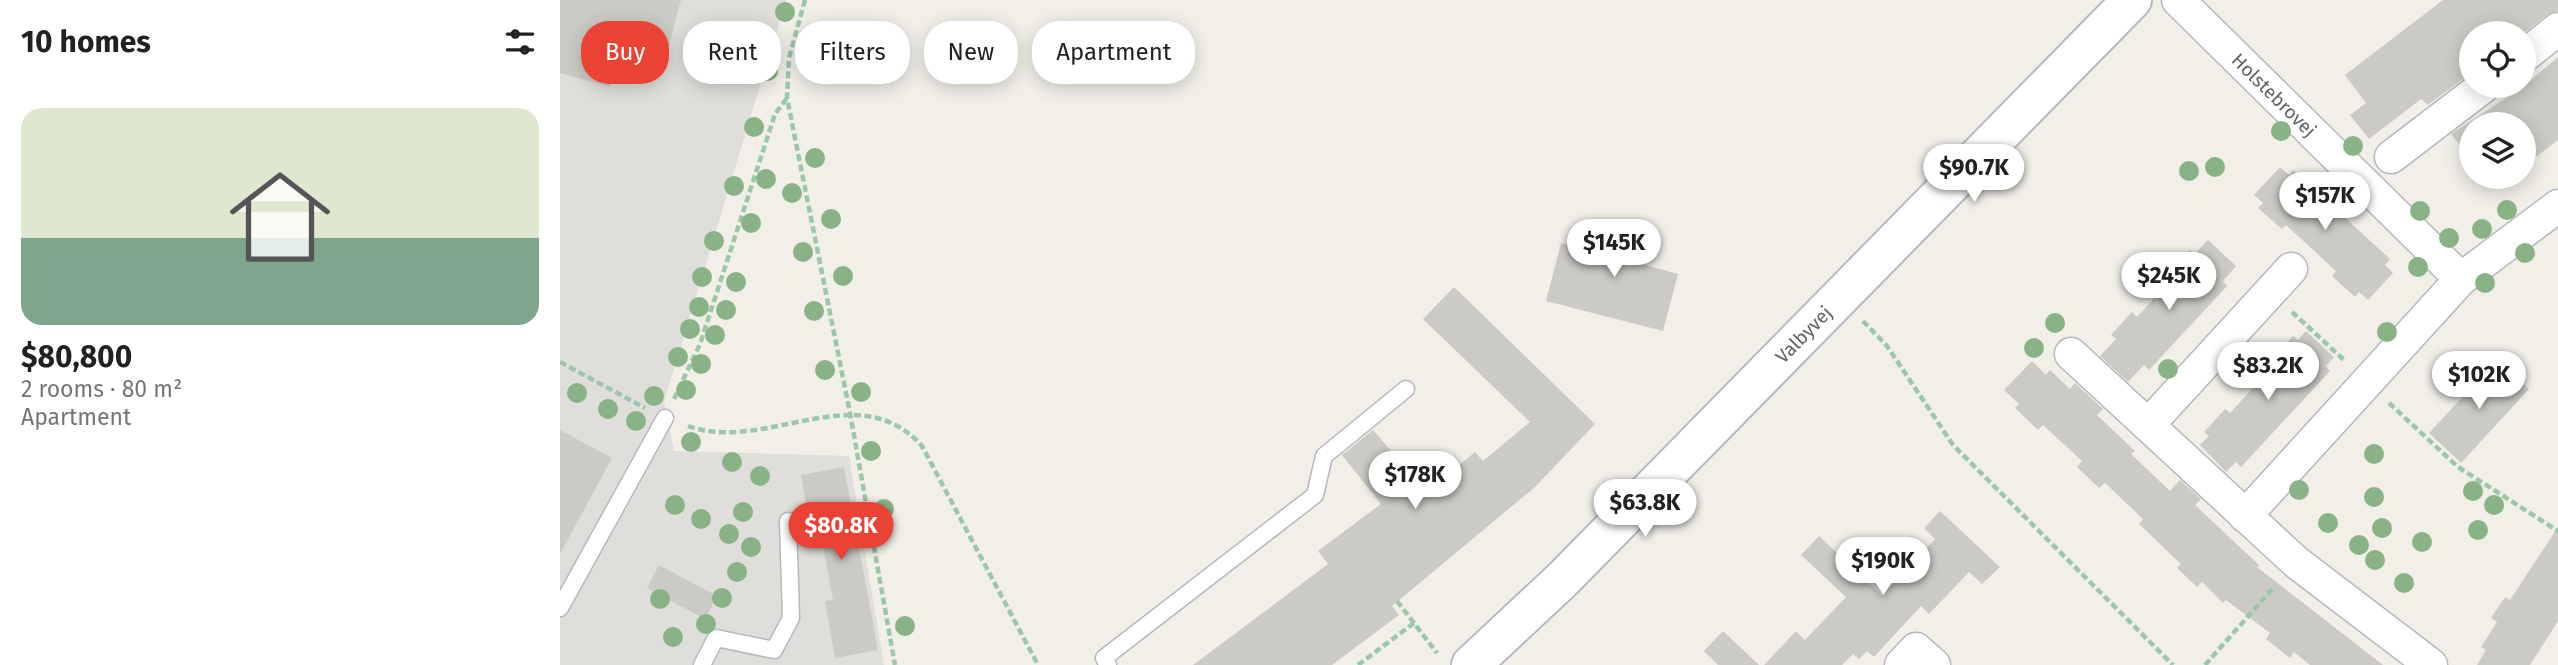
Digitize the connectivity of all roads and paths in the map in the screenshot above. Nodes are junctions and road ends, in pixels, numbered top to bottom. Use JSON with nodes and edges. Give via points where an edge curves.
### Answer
{"nodes":[{"id":1,"x":805,"y":0,"type":"edge"},
{"id":2,"x":2132,"y":0,"type":"edge"},
{"id":3,"x":2178,"y":0,"type":"edge"},
{"id":4,"x":2558,"y":29,"type":"edge"},
{"id":5,"x":2536,"y":46,"type":"edge"},
{"id":6,"x":787,"y":98,"type":"junction"},
{"id":7,"x":2468,"y":98,"type":"edge"},
{"id":8,"x":2391,"y":157,"type":"dead end"},
{"id":9,"x":2558,"y":206,"type":"edge"},
{"id":10,"x":2461,"y":279,"type":"junction"},
{"id":11,"x":2281,"y":281,"type":"joint"},
{"id":12,"x":1841,"y":297,"type":"junction"},
{"id":13,"x":2071,"y":354,"type":"dead end"},
{"id":14,"x":560,"y":362,"type":"edge"},
{"id":15,"x":2367,"y":382,"type":"junction"},
{"id":16,"x":1406,"y":389,"type":"dead end"},
{"id":17,"x":850,"y":412,"type":"junction"},
{"id":18,"x":665,"y":418,"type":"junction"},
{"id":19,"x":2148,"y":425,"type":"junction"},
{"id":20,"x":2245,"y":516,"type":"junction"},
{"id":21,"x":788,"y":521,"type":"dead end"},
{"id":22,"x":2558,"y":531,"type":"edge"},
{"id":23,"x":2296,"y":562,"type":"junction"},
{"id":24,"x":1397,"y":601,"type":"dead end"},
{"id":25,"x":560,"y":608,"type":"edge"},
{"id":26,"x":1414,"y":623,"type":"junction"},
{"id":27,"x":1435,"y":650,"type":"dead end"},
{"id":28,"x":702,"y":665,"type":"edge"},
{"id":29,"x":895,"y":665,"type":"edge"},
{"id":30,"x":1038,"y":665,"type":"edge"},
{"id":31,"x":1108,"y":665,"type":"edge"},
{"id":32,"x":1358,"y":665,"type":"edge"},
{"id":33,"x":1471,"y":665,"type":"edge"},
{"id":34,"x":1901,"y":665,"type":"edge"},
{"id":35,"x":1934,"y":665,"type":"edge"},
{"id":36,"x":2174,"y":665,"type":"edge"},
{"id":37,"x":2205,"y":665,"type":"edge"},
{"id":38,"x":2431,"y":665,"type":"edge"}],
"edges":[{"from":1,"to":6,"type":"path","via":[[789,58]]},
{"from":2,"to":12,"type":"street","name":"Valbyvej"},
{"from":3,"to":10,"type":"street","name":"Holstebrovej"},
{"from":4,"to":5,"type":"street"},
{"from":6,"to":17,"type":"path"},
{"from":6,"to":18,"type":"path","via":[[775,114],[700,344]]},
{"from":7,"to":8,"type":"street"},
{"from":9,"to":10,"type":"street"},
{"from":10,"to":15,"type":"street"},
{"from":11,"to":15,"type":"path"},
{"from":11,"to":19,"type":"street"},
{"from":12,"to":33,"type":"street","name":"Valbyvej","via":[[1563,579]]},
{"from":12,"to":36,"type":"path","via":[[1887,346],[1953,445]]},
{"from":13,"to":19,"type":"street"},
{"from":14,"to":18,"type":"path"},
{"from":15,"to":20,"type":"street"},
{"from":15,"to":22,"type":"path","via":[[2458,467]]},
{"from":16,"to":31,"type":"lane","via":[[1324,456],[1315,495],[1104,658]]},
{"from":17,"to":18,"type":"path","via":[[746,433],[708,434]]},
{"from":17,"to":29,"type":"path"},
{"from":17,"to":30,"type":"path","via":[[890,420],[907,429],[922,446]]},
{"from":18,"to":25,"type":"lane"},
{"from":19,"to":20,"type":"street"},
{"from":20,"to":23,"type":"street"},
{"from":21,"to":28,"type":"lane","via":[[791,618],[774,650],[716,638]]},
{"from":23,"to":37,"type":"path"},
{"from":23,"to":38,"type":"street"},
{"from":24,"to":26,"type":"path"},
{"from":26,"to":27,"type":"path"},
{"from":26,"to":32,"type":"path"},
{"from":34,"to":35,"type":"street","via":[[1916,649]]}]}
